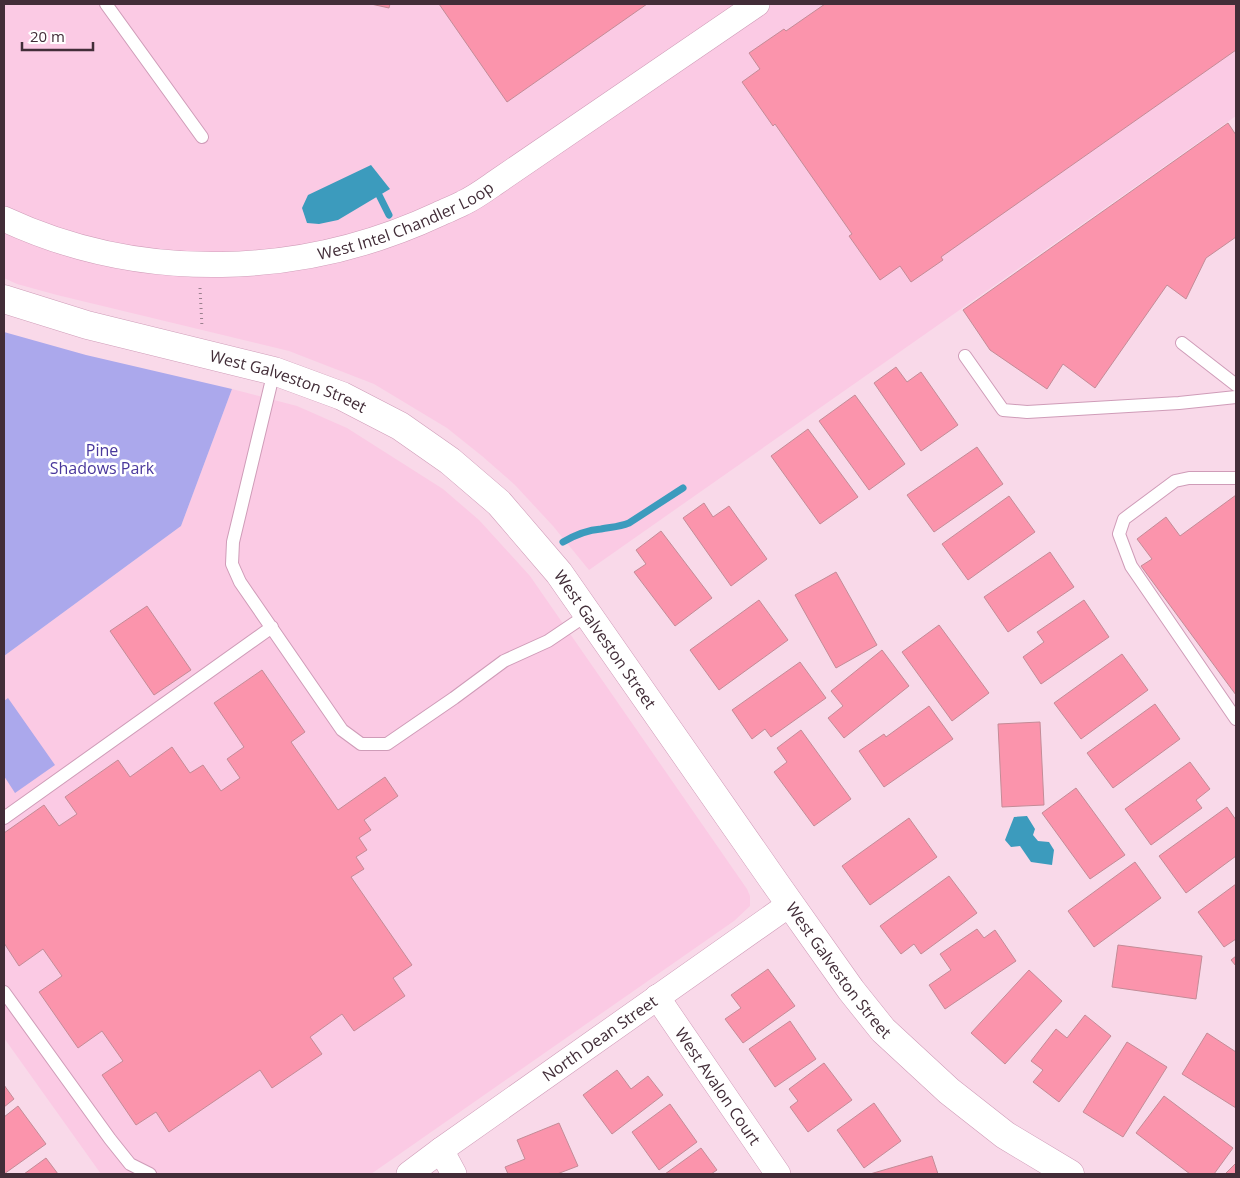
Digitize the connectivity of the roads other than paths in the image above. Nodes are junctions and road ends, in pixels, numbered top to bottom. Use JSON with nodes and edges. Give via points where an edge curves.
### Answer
{"nodes":[{"id":1,"x":106,"y":4,"type":"edge"},
{"id":2,"x":757,"y":4,"type":"edge"},
{"id":3,"x":202,"y":137,"type":"dead end"},
{"id":4,"x":4,"y":219,"type":"edge"},
{"id":5,"x":4,"y":299,"type":"edge"},
{"id":6,"x":1182,"y":343,"type":"dead end"},
{"id":7,"x":965,"y":356,"type":"dead end"},
{"id":8,"x":274,"y":371,"type":"junction"},
{"id":9,"x":1236,"y":385,"type":"edge"},
{"id":10,"x":1236,"y":397,"type":"edge"},
{"id":11,"x":1236,"y":478,"type":"edge"},
{"id":12,"x":588,"y":614,"type":"junction"},
{"id":13,"x":272,"y":627,"type":"junction"},
{"id":14,"x":1236,"y":719,"type":"edge"},
{"id":15,"x":4,"y":818,"type":"edge"},
{"id":16,"x":790,"y":904,"type":"junction"},
{"id":17,"x":4,"y":992,"type":"edge"},
{"id":18,"x":657,"y":997,"type":"junction"},
{"id":19,"x":441,"y":1150,"type":"junction"},
{"id":20,"x":150,"y":1174,"type":"edge"},
{"id":21,"x":409,"y":1174,"type":"edge"},
{"id":22,"x":454,"y":1174,"type":"edge"},
{"id":23,"x":778,"y":1174,"type":"edge"},
{"id":24,"x":1070,"y":1174,"type":"edge"}],
"edges":[{"from":1,"to":3,"type":"lane"},
{"from":2,"to":4,"type":"street","name":"West Intel Chandler Loop","via":[[510,174],[463,203],[387,236],[274,262],[200,265],[129,259],[52,239]]},
{"from":5,"to":8,"type":"street","name":"West Galveston Street","via":[[87,325]]},
{"from":6,"to":9,"type":"lane"},
{"from":7,"to":10,"type":"lane","via":[[1003,410],[1027,412]]},
{"from":8,"to":12,"type":"street","name":"West Galveston Street","via":[[342,396],[400,426],[450,461],[499,503],[559,572]]},
{"from":8,"to":13,"type":"lane","via":[[233,542],[232,564],[240,582]]},
{"from":11,"to":14,"type":"lane","via":[[1175,481],[1124,519],[1119,534],[1131,566]]},
{"from":12,"to":13,"type":"lane","via":[[548,641],[504,661],[387,744],[361,744],[342,730]]},
{"from":12,"to":16,"type":"street","name":"West Galveston Street"},
{"from":13,"to":15,"type":"lane"},
{"from":16,"to":18,"type":"street","name":"North Dean Street"},
{"from":16,"to":24,"type":"street","name":"West Galveston Street","via":[[883,1030],[949,1091],[1005,1135]]},
{"from":17,"to":20,"type":"lane","via":[[130,1164]]},
{"from":18,"to":19,"type":"street","name":"North Dean Street"},
{"from":18,"to":23,"type":"street","name":"West Avalon Court"},
{"from":19,"to":21,"type":"street","name":"North Dean Street"},
{"from":19,"to":22,"type":"street"}]}
